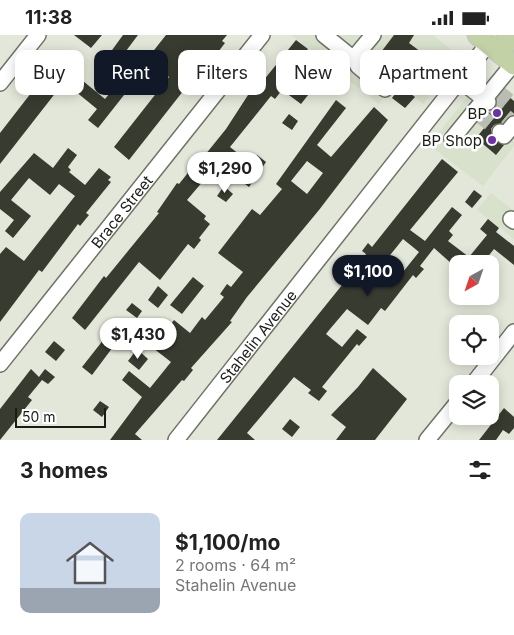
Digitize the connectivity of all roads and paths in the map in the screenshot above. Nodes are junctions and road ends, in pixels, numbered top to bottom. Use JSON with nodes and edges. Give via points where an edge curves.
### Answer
{"nodes":[{"id":1,"x":38,"y":35,"type":"edge"},
{"id":2,"x":262,"y":35,"type":"edge"},
{"id":3,"x":324,"y":35,"type":"edge"},
{"id":4,"x":373,"y":35,"type":"edge"},
{"id":5,"x":506,"y":35,"type":"edge"},
{"id":6,"x":483,"y":39,"type":"edge"},
{"id":7,"x":514,"y":41,"type":"edge"},
{"id":8,"x":477,"y":50,"type":"edge"},
{"id":9,"x":355,"y":60,"type":"junction"},
{"id":10,"x":513,"y":64,"type":"edge"},
{"id":11,"x":360,"y":68,"type":"edge"},
{"id":12,"x":0,"y":83,"type":"edge"},
{"id":13,"x":448,"y":95,"type":"edge"},
{"id":14,"x":479,"y":95,"type":"edge"},
{"id":15,"x":486,"y":101,"type":"junction"},
{"id":16,"x":513,"y":122,"type":"edge"},
{"id":17,"x":500,"y":132,"type":"dead end"},
{"id":18,"x":452,"y":139,"type":"dead end"},
{"id":19,"x":514,"y":332,"type":"edge"},
{"id":20,"x":0,"y":364,"type":"edge"},
{"id":21,"x":479,"y":375,"type":"edge"},
{"id":22,"x":449,"y":414,"type":"edge"},
{"id":23,"x":176,"y":440,"type":"edge"},
{"id":24,"x":427,"y":440,"type":"edge"}],
"edges":[{"from":1,"to":12,"type":"street"},
{"from":2,"to":20,"type":"street","name":"Brace Street"},
{"from":3,"to":9,"type":"street"},
{"from":4,"to":9,"type":"street"},
{"from":5,"to":7,"type":"main road"},
{"from":6,"to":8,"type":"street","name":"Stahelin Avenue"},
{"from":6,"to":10,"type":"main road"},
{"from":9,"to":11,"type":"street"},
{"from":10,"to":15,"type":"street"},
{"from":13,"to":23,"type":"street","name":"Stahelin Avenue"},
{"from":14,"to":15,"type":"street"},
{"from":15,"to":18,"type":"street"},
{"from":16,"to":17,"type":"street","via":[[504,136]]},
{"from":19,"to":21,"type":"street"},
{"from":22,"to":24,"type":"street"}]}
